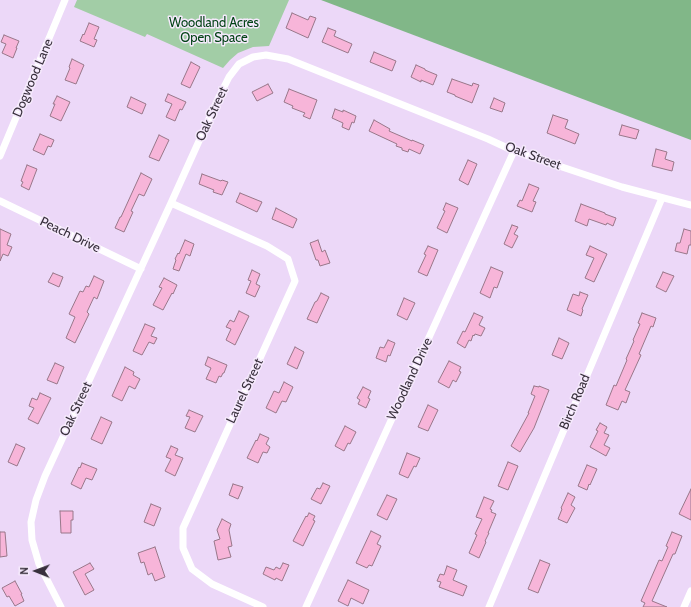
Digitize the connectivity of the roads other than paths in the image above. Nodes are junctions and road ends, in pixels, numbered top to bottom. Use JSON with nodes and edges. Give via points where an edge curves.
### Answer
{"nodes":[{"id":1,"x":65,"y":0,"type":"edge"},
{"id":2,"x":514,"y":151,"type":"junction"},
{"id":3,"x":0,"y":153,"type":"edge"},
{"id":4,"x":662,"y":198,"type":"junction"},
{"id":5,"x":0,"y":201,"type":"edge"},
{"id":6,"x":171,"y":203,"type":"junction"},
{"id":7,"x":691,"y":205,"type":"edge"},
{"id":8,"x":141,"y":269,"type":"junction"},
{"id":9,"x":691,"y":591,"type":"edge"},
{"id":10,"x":61,"y":607,"type":"edge"},
{"id":11,"x":263,"y":607,"type":"edge"},
{"id":12,"x":306,"y":607,"type":"edge"},
{"id":13,"x":489,"y":607,"type":"edge"},
{"id":14,"x":684,"y":607,"type":"edge"}],
"edges":[{"from":1,"to":3,"type":"street","name":"Dogwood Lane"},
{"from":2,"to":4,"type":"street","name":"Oak Street"},
{"from":2,"to":6,"type":"street","name":"Oak Street","via":[[288,59],[259,56],[239,64],[229,78]]},
{"from":2,"to":12,"type":"street","name":"Woodland Drive"},
{"from":4,"to":7,"type":"street","name":"Oak Street"},
{"from":4,"to":13,"type":"street","name":"Birch Road"},
{"from":5,"to":8,"type":"street","name":"Peach Drive"},
{"from":6,"to":8,"type":"street","name":"Oak Street"},
{"from":6,"to":11,"type":"street","name":"Laurel Street","via":[[267,246],[288,259],[295,281],[183,528],[183,548],[192,569],[212,584]]},
{"from":8,"to":10,"type":"street","name":"Oak Street","via":[[36,500],[31,522],[32,540],[39,564]]},
{"from":9,"to":14,"type":"street"}]}
